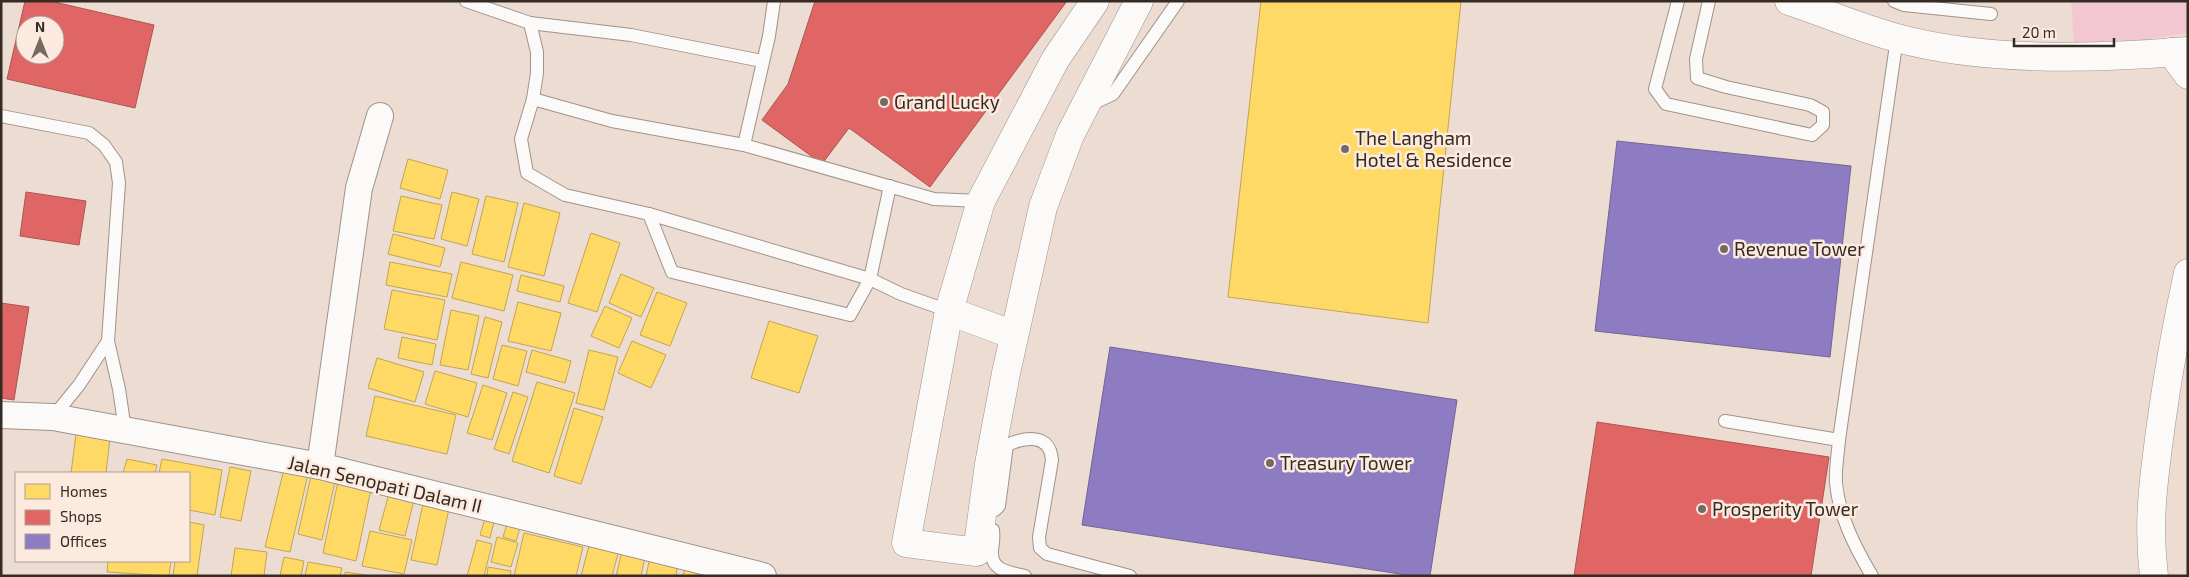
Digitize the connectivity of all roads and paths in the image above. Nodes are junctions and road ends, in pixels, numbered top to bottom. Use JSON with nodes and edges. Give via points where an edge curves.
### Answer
{"nodes":[{"id":1,"x":466,"y":1,"type":"edge"},
{"id":2,"x":774,"y":1,"type":"edge"},
{"id":3,"x":1095,"y":1,"type":"edge"},
{"id":4,"x":1139,"y":1,"type":"edge"},
{"id":5,"x":1178,"y":1,"type":"edge"},
{"id":6,"x":1678,"y":1,"type":"edge"},
{"id":7,"x":1709,"y":1,"type":"edge"},
{"id":8,"x":1789,"y":1,"type":"edge"},
{"id":9,"x":1894,"y":1,"type":"edge"},
{"id":10,"x":1991,"y":14,"type":"dead end"},
{"id":11,"x":530,"y":24,"type":"junction"},
{"id":12,"x":1897,"y":38,"type":"junction"},
{"id":13,"x":2179,"y":52,"type":"edge"},
{"id":14,"x":762,"y":61,"type":"junction"},
{"id":15,"x":2188,"y":75,"type":"edge"},
{"id":16,"x":533,"y":99,"type":"junction"},
{"id":17,"x":1081,"y":112,"type":"junction"},
{"id":18,"x":1,"y":116,"type":"edge"},
{"id":19,"x":380,"y":116,"type":"dead end"},
{"id":20,"x":744,"y":145,"type":"junction"},
{"id":21,"x":890,"y":186,"type":"junction"},
{"id":22,"x":981,"y":201,"type":"junction"},
{"id":23,"x":649,"y":214,"type":"junction"},
{"id":24,"x":2188,"y":273,"type":"edge"},
{"id":25,"x":870,"y":279,"type":"junction"},
{"id":26,"x":949,"y":311,"type":"junction"},
{"id":27,"x":1014,"y":335,"type":"junction"},
{"id":28,"x":108,"y":341,"type":"junction"},
{"id":29,"x":1,"y":415,"type":"edge"},
{"id":30,"x":54,"y":417,"type":"junction"},
{"id":31,"x":1724,"y":421,"type":"dead end"},
{"id":32,"x":125,"y":430,"type":"junction"},
{"id":33,"x":1839,"y":440,"type":"junction"},
{"id":34,"x":320,"y":466,"type":"junction"},
{"id":35,"x":980,"y":529,"type":"junction"},
{"id":36,"x":764,"y":576,"type":"edge"},
{"id":37,"x":1025,"y":576,"type":"edge"},
{"id":38,"x":1130,"y":576,"type":"edge"},
{"id":39,"x":1872,"y":576,"type":"edge"},
{"id":40,"x":2154,"y":576,"type":"edge"}],
"edges":[{"from":1,"to":11,"type":"lane"},
{"from":2,"to":14,"type":"lane"},
{"from":3,"to":22,"type":"main road","via":[[1055,60]]},
{"from":4,"to":17,"type":"main road"},
{"from":5,"to":17,"type":"lane","via":[[1113,94],[1097,100]]},
{"from":6,"to":7,"type":"lane","via":[[1655,89],[1666,104],[1812,135],[1823,125],[1823,112],[1810,105],[1697,78],[1696,60]]},
{"from":8,"to":12,"type":"main road"},
{"from":9,"to":10,"type":"lane","via":[[1904,5]]},
{"from":11,"to":14,"type":"lane","via":[[631,35]]},
{"from":11,"to":16,"type":"lane","via":[[537,52]]},
{"from":12,"to":13,"type":"main road","via":[[1981,53],[2084,56]]},
{"from":12,"to":33,"type":"lane"},
{"from":13,"to":15,"type":"main road"},
{"from":14,"to":20,"type":"lane"},
{"from":16,"to":20,"type":"lane","via":[[612,122]]},
{"from":16,"to":23,"type":"lane","via":[[521,139],[527,173],[565,194]]},
{"from":17,"to":27,"type":"main road","via":[[1043,207]]},
{"from":18,"to":28,"type":"lane","via":[[89,132],[116,162],[119,184]]},
{"from":19,"to":34,"type":"street","via":[[359,188]]},
{"from":20,"to":21,"type":"lane"},
{"from":21,"to":22,"type":"lane","via":[[934,199]]},
{"from":21,"to":25,"type":"lane"},
{"from":22,"to":26,"type":"main road"},
{"from":23,"to":25,"type":"lane"},
{"from":23,"to":25,"type":"lane","via":[[672,272],[850,315]]},
{"from":24,"to":40,"type":"main road","via":[[2173,342],[2153,483],[2150,541]]},
{"from":25,"to":26,"type":"lane"},
{"from":26,"to":27,"type":"main road"},
{"from":26,"to":35,"type":"main road","via":[[906,543]]},
{"from":27,"to":35,"type":"main road"},
{"from":28,"to":30,"type":"lane"},
{"from":28,"to":32,"type":"lane"},
{"from":29,"to":30,"type":"street","name":"Jalan Senopati Dalam II"},
{"from":30,"to":32,"type":"street","name":"Jalan Senopati Dalam II"},
{"from":31,"to":33,"type":"lane"},
{"from":32,"to":34,"type":"street","name":"Jalan Senopati Dalam II"},
{"from":33,"to":39,"type":"lane","via":[[1836,482],[1845,522],[1854,546]]},
{"from":34,"to":36,"type":"street","name":"Jalan Senopati Dalam II"},
{"from":35,"to":37,"type":"lane","via":[[993,530],[991,558],[995,566]]},
{"from":35,"to":38,"type":"lane","via":[[999,506],[1007,445],[1035,438],[1052,454],[1040,548],[1047,554]]}]}
